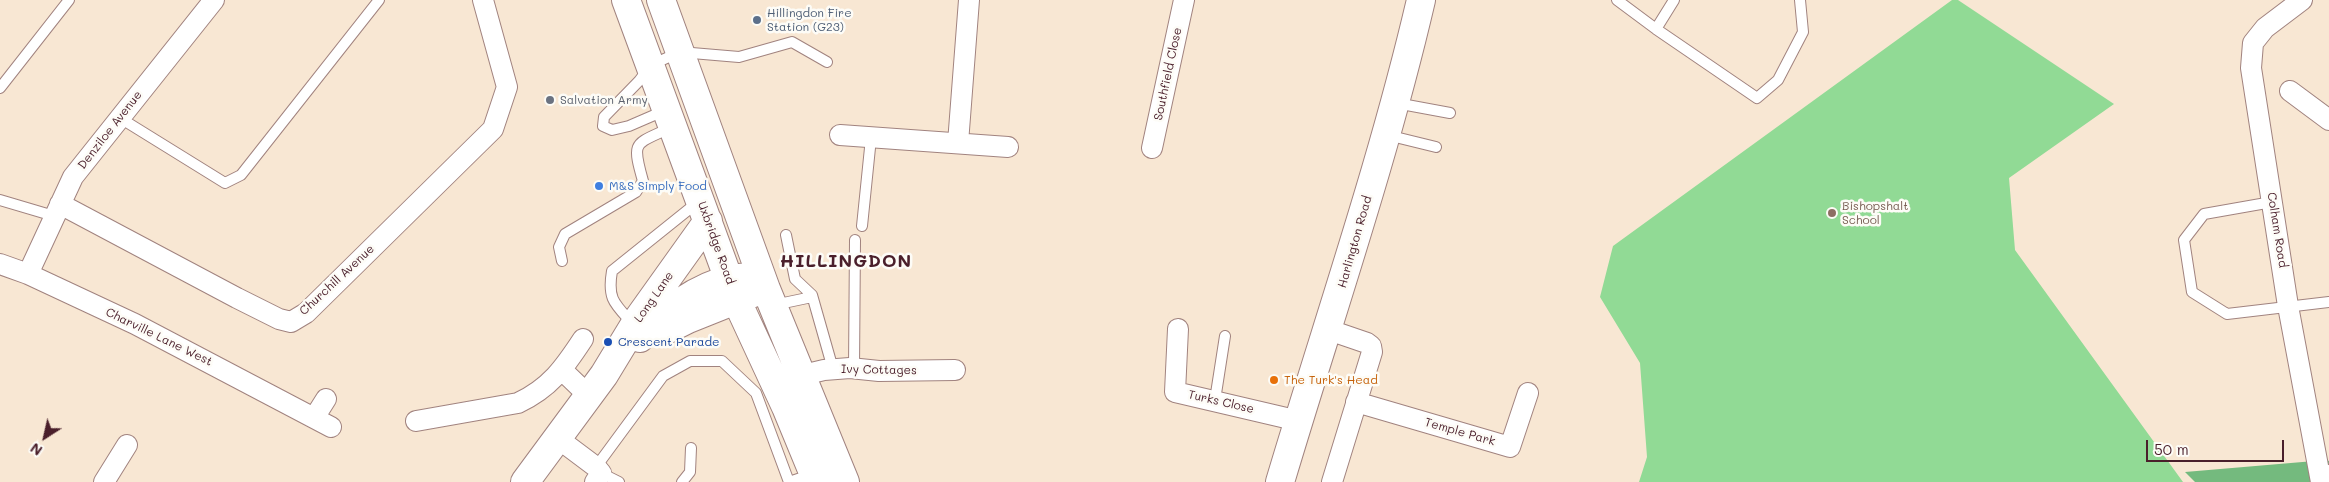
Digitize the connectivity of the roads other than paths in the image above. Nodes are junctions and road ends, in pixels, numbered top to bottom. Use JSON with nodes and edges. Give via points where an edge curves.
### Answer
{"nodes":[{"id":1,"x":69,"y":0,"type":"edge"},
{"id":2,"x":214,"y":0,"type":"edge"},
{"id":3,"x":379,"y":0,"type":"edge"},
{"id":4,"x":483,"y":0,"type":"edge"},
{"id":5,"x":626,"y":0,"type":"edge"},
{"id":6,"x":661,"y":0,"type":"edge"},
{"id":7,"x":969,"y":0,"type":"edge"},
{"id":8,"x":1184,"y":0,"type":"edge"},
{"id":9,"x":1421,"y":0,"type":"edge"},
{"id":10,"x":1617,"y":0,"type":"edge"},
{"id":11,"x":1674,"y":0,"type":"edge"},
{"id":12,"x":1800,"y":0,"type":"edge"},
{"id":13,"x":2302,"y":0,"type":"edge"},
{"id":14,"x":1656,"y":29,"type":"junction"},
{"id":15,"x":680,"y":52,"type":"junction"},
{"id":16,"x":827,"y":62,"type":"dead end"},
{"id":17,"x":651,"y":64,"type":"junction"},
{"id":18,"x":0,"y":88,"type":"edge"},
{"id":19,"x":2290,"y":91,"type":"dead end"},
{"id":20,"x":1395,"y":103,"type":"junction"},
{"id":21,"x":1450,"y":113,"type":"dead end"},
{"id":22,"x":120,"y":118,"type":"junction"},
{"id":23,"x":670,"y":118,"type":"junction"},
{"id":24,"x":2329,"y":120,"type":"edge"},
{"id":25,"x":1386,"y":134,"type":"junction"},
{"id":26,"x":840,"y":136,"type":"dead end"},
{"id":27,"x":871,"y":138,"type":"junction"},
{"id":28,"x":958,"y":143,"type":"junction"},
{"id":29,"x":1008,"y":147,"type":"dead end"},
{"id":30,"x":1436,"y":147,"type":"dead end"},
{"id":31,"x":1152,"y":148,"type":"dead end"},
{"id":32,"x":0,"y":200,"type":"edge"},
{"id":33,"x":2272,"y":202,"type":"junction"},
{"id":34,"x":57,"y":210,"type":"junction"},
{"id":35,"x":704,"y":211,"type":"junction"},
{"id":36,"x":862,"y":226,"type":"dead end"},
{"id":37,"x":786,"y":235,"type":"dead end"},
{"id":38,"x":855,"y":240,"type":"dead end"},
{"id":39,"x":562,"y":262,"type":"dead end"},
{"id":40,"x":0,"y":264,"type":"edge"},
{"id":41,"x":28,"y":274,"type":"junction"},
{"id":42,"x":733,"y":289,"type":"junction"},
{"id":43,"x":767,"y":290,"type":"junction"},
{"id":44,"x":812,"y":297,"type":"junction"},
{"id":45,"x":2329,"y":302,"type":"edge"},
{"id":46,"x":2288,"y":306,"type":"junction"},
{"id":47,"x":634,"y":326,"type":"junction"},
{"id":48,"x":1178,"y":329,"type":"dead end"},
{"id":49,"x":1329,"y":330,"type":"junction"},
{"id":50,"x":1225,"y":336,"type":"dead end"},
{"id":51,"x":583,"y":339,"type":"dead end"},
{"id":52,"x":854,"y":368,"type":"junction"},
{"id":53,"x":833,"y":369,"type":"junction"},
{"id":54,"x":562,"y":370,"type":"junction"},
{"id":55,"x":956,"y":370,"type":"dead end"},
{"id":56,"x":803,"y":375,"type":"junction"},
{"id":57,"x":604,"y":377,"type":"junction"},
{"id":58,"x":1528,"y":393,"type":"dead end"},
{"id":59,"x":326,"y":399,"type":"dead end"},
{"id":60,"x":1215,"y":400,"type":"junction"},
{"id":61,"x":1356,"y":402,"type":"junction"},
{"id":62,"x":416,"y":421,"type":"dead end"},
{"id":63,"x":1299,"y":421,"type":"junction"},
{"id":64,"x":556,"y":437,"type":"junction"},
{"id":65,"x":127,"y":445,"type":"dead end"},
{"id":66,"x":692,"y":448,"type":"dead end"},
{"id":67,"x":597,"y":474,"type":"edge"},
{"id":68,"x":692,"y":477,"type":"edge"},
{"id":69,"x":815,"y":478,"type":"edge"},
{"id":70,"x":104,"y":482,"type":"edge"},
{"id":71,"x":525,"y":482,"type":"edge"},
{"id":72,"x":620,"y":482,"type":"edge"},
{"id":73,"x":682,"y":482,"type":"edge"},
{"id":74,"x":845,"y":482,"type":"edge"},
{"id":75,"x":1280,"y":482,"type":"edge"},
{"id":76,"x":1332,"y":482,"type":"edge"},
{"id":77,"x":2322,"y":482,"type":"edge"}],
"edges":[{"from":1,"to":18,"type":"lane"},
{"from":2,"to":22,"type":"street","name":"Denziloe Avenue"},
{"from":3,"to":22,"type":"lane","via":[[242,175],[225,183]]},
{"from":4,"to":34,"type":"street","name":"Churchill Avenue","via":[[507,87],[493,129],[306,312],[291,322]]},
{"from":5,"to":17,"type":"main road","name":"Uxbridge Road"},
{"from":6,"to":15,"type":"main road"},
{"from":7,"to":28,"type":"street"},
{"from":8,"to":31,"type":"street","name":"Southfield Close"},
{"from":9,"to":20,"type":"main road","name":"Harlington Road"},
{"from":10,"to":14,"type":"lane"},
{"from":11,"to":14,"type":"lane"},
{"from":12,"to":14,"type":"lane","via":[[1803,32],[1778,80],[1757,98]]},
{"from":13,"to":33,"type":"street","name":"Colham Road","via":[[2265,28],[2253,43],[2251,68]]},
{"from":15,"to":16,"type":"lane","via":[[739,57],[792,42]]},
{"from":15,"to":17,"type":"lane"},
{"from":15,"to":43,"type":"main road"},
{"from":17,"to":23,"type":"main road","name":"Uxbridge Road"},
{"from":17,"to":23,"type":"lane","via":[[640,81],[604,117],[603,126],[612,130]]},
{"from":19,"to":24,"type":"street"},
{"from":20,"to":21,"type":"lane"},
{"from":20,"to":25,"type":"main road","name":"Harlington Road"},
{"from":22,"to":34,"type":"street","name":"Denziloe Avenue","via":[[73,177]]},
{"from":23,"to":35,"type":"main road","name":"Uxbridge Road"},
{"from":23,"to":39,"type":"lane","via":[[637,147],[643,181],[636,192],[565,234],[559,247]]},
{"from":25,"to":30,"type":"lane"},
{"from":25,"to":49,"type":"main road","name":"Harlington Road"},
{"from":26,"to":27,"type":"street"},
{"from":27,"to":28,"type":"street"},
{"from":27,"to":36,"type":"lane"},
{"from":28,"to":29,"type":"street"},
{"from":32,"to":34,"type":"lane"},
{"from":33,"to":46,"type":"street","name":"Colham Road"},
{"from":33,"to":46,"type":"lane","via":[[2204,214],[2184,240],[2192,292],[2227,314]]},
{"from":34,"to":41,"type":"street","name":"Denziloe Avenue"},
{"from":35,"to":42,"type":"main road","name":"Uxbridge Road"},
{"from":35,"to":47,"type":"main road","name":"Long Lane"},
{"from":35,"to":47,"type":"lane","via":[[612,271],[609,289],[615,303]]},
{"from":37,"to":44,"type":"lane","via":[[795,279]]},
{"from":38,"to":52,"type":"lane"},
{"from":40,"to":41,"type":"street","name":"Charville Lane West"},
{"from":41,"to":59,"type":"street","name":"Charville Lane West","via":[[135,324],[323,423]]},
{"from":42,"to":43,"type":"main road","name":"Long Lane"},
{"from":42,"to":57,"type":"main road","name":"Long Lane","via":[[657,335]]},
{"from":42,"to":69,"type":"main road","name":"Uxbridge Road"},
{"from":43,"to":44,"type":"lane"},
{"from":43,"to":56,"type":"main road"},
{"from":44,"to":53,"type":"lane"},
{"from":45,"to":46,"type":"lane"},
{"from":46,"to":77,"type":"street","name":"Colham Road"},
{"from":47,"to":57,"type":"main road","name":"Long Lane"},
{"from":48,"to":60,"type":"street","name":"Turks Close","via":[[1175,392]]},
{"from":49,"to":61,"type":"street","via":[[1371,346],[1372,352]]},
{"from":49,"to":63,"type":"main road","name":"Harlington Road"},
{"from":50,"to":60,"type":"lane"},
{"from":51,"to":54,"type":"street"},
{"from":52,"to":53,"type":"street","name":"Ivy Cottages"},
{"from":52,"to":55,"type":"street","name":"Ivy Cottages","via":[[879,371]]},
{"from":53,"to":56,"type":"street","name":"Ivy Cottages"},
{"from":54,"to":57,"type":"street"},
{"from":54,"to":62,"type":"street","via":[[533,396],[518,403]]},
{"from":56,"to":74,"type":"main road"},
{"from":57,"to":64,"type":"main road","name":"Long Lane"},
{"from":58,"to":61,"type":"street","name":"Temple Park","via":[[1510,446]]},
{"from":60,"to":63,"type":"street","name":"Turks Close"},
{"from":61,"to":76,"type":"street"},
{"from":63,"to":75,"type":"main road","name":"Harlington Road"},
{"from":64,"to":67,"type":"street"},
{"from":64,"to":71,"type":"main road","name":"Long Lane"},
{"from":65,"to":70,"type":"street"},
{"from":66,"to":68,"type":"lane"},
{"from":67,"to":69,"type":"lane","via":[[663,376],[690,361],[722,361],[756,393],[789,482]]},
{"from":67,"to":72,"type":"lane"},
{"from":68,"to":73,"type":"lane"}]}
